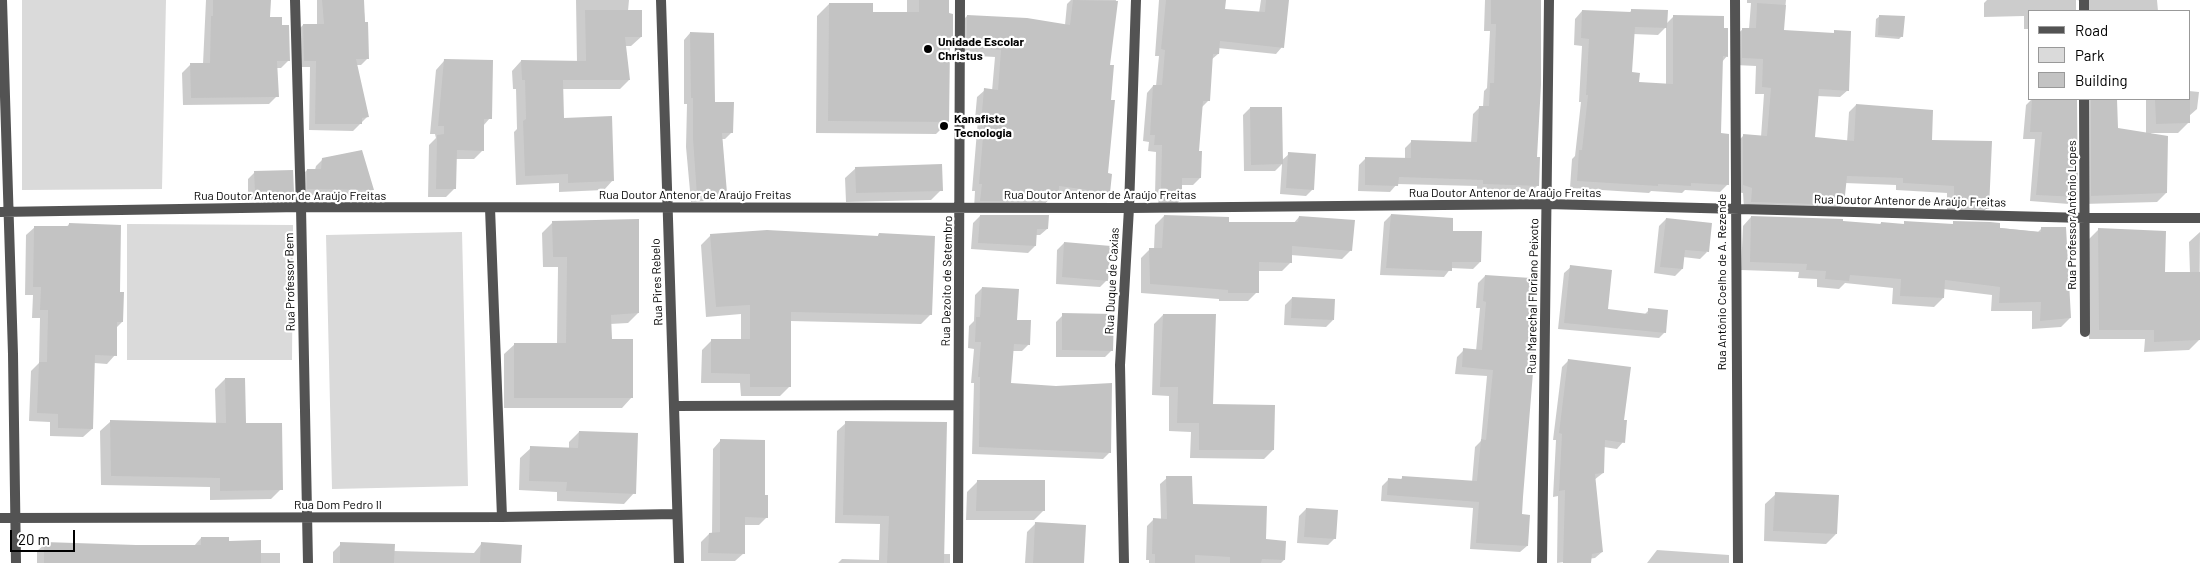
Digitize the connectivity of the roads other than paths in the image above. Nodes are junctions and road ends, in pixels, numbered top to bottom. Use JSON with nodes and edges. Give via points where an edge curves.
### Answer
{"nodes":[{"id":1,"x":2,"y":0,"type":"edge"},
{"id":2,"x":294,"y":0,"type":"edge"},
{"id":3,"x":661,"y":0,"type":"edge"},
{"id":4,"x":960,"y":0,"type":"edge"},
{"id":5,"x":1136,"y":0,"type":"edge"},
{"id":6,"x":1549,"y":0,"type":"edge"},
{"id":7,"x":1735,"y":0,"type":"edge"},
{"id":8,"x":2084,"y":100,"type":"edge"},
{"id":9,"x":1547,"y":204,"type":"junction"},
{"id":10,"x":301,"y":207,"type":"junction"},
{"id":11,"x":666,"y":207,"type":"junction"},
{"id":12,"x":960,"y":207,"type":"junction"},
{"id":13,"x":490,"y":208,"type":"junction"},
{"id":14,"x":1129,"y":208,"type":"junction"},
{"id":15,"x":1735,"y":210,"type":"junction"},
{"id":16,"x":4,"y":212,"type":"edge"},
{"id":17,"x":2085,"y":218,"type":"junction"},
{"id":18,"x":2200,"y":218,"type":"edge"},
{"id":19,"x":2085,"y":332,"type":"dead end"},
{"id":20,"x":957,"y":405,"type":"junction"},
{"id":21,"x":675,"y":406,"type":"junction"},
{"id":22,"x":676,"y":514,"type":"junction"},
{"id":23,"x":502,"y":517,"type":"junction"},
{"id":24,"x":0,"y":518,"type":"edge"},
{"id":25,"x":14,"y":518,"type":"junction"},
{"id":26,"x":307,"y":518,"type":"junction"},
{"id":27,"x":16,"y":563,"type":"edge"},
{"id":28,"x":308,"y":563,"type":"edge"},
{"id":29,"x":679,"y":563,"type":"edge"},
{"id":30,"x":958,"y":563,"type":"edge"},
{"id":31,"x":1124,"y":563,"type":"edge"},
{"id":32,"x":1542,"y":563,"type":"edge"},
{"id":33,"x":1738,"y":563,"type":"edge"}],
"edges":[{"from":1,"to":16,"type":"street"},
{"from":2,"to":10,"type":"street","name":"Rua Professor Bem"},
{"from":3,"to":11,"type":"street","name":"Rua Pires Rebelo"},
{"from":4,"to":12,"type":"street","name":"Rua Dezoito de Setembro"},
{"from":5,"to":14,"type":"street","name":"Rua Duque de Caxias"},
{"from":6,"to":9,"type":"street","name":"Rua Marechal Floriano Peixoto"},
{"from":7,"to":15,"type":"street","name":"Rua Antônio Coelho de A. Rezende"},
{"from":8,"to":17,"type":"street","name":"Rua Professor Antônio Lopes"},
{"from":9,"to":14,"type":"street","name":"Rua Doutor Antenor de Araújo Freitas"},
{"from":9,"to":15,"type":"street","name":"Rua Doutor Antenor de Araújo Freitas"},
{"from":9,"to":32,"type":"street","name":"Rua Marechal Floriano Peixoto"},
{"from":10,"to":13,"type":"street","name":"Rua Doutor Antenor de Araújo Freitas"},
{"from":10,"to":16,"type":"street","name":"Rua Doutor Antenor de Araújo Freitas"},
{"from":10,"to":26,"type":"street","name":"Rua Professor Bem"},
{"from":11,"to":12,"type":"street","name":"Rua Doutor Antenor de Araújo Freitas"},
{"from":11,"to":13,"type":"street","name":"Rua Doutor Antenor de Araújo Freitas"},
{"from":11,"to":21,"type":"street","name":"Rua Pires Rebelo"},
{"from":12,"to":14,"type":"street","name":"Rua Doutor Antenor de Araújo Freitas"},
{"from":12,"to":20,"type":"street","name":"Rua Dezoito de Setembro"},
{"from":13,"to":23,"type":"street"},
{"from":14,"to":31,"type":"street","name":"Rua Duque de Caxias","via":[[1120,365]]},
{"from":15,"to":17,"type":"street","name":"Rua Doutor Antenor de Araújo Freitas"},
{"from":15,"to":33,"type":"street","name":"Rua Antônio Coelho de A. Rezende"},
{"from":16,"to":25,"type":"street","via":[[14,354]]},
{"from":17,"to":18,"type":"street","name":"Rua Doutor Antenor de Araújo Freitas"},
{"from":17,"to":19,"type":"street","name":"Rua Professor Antônio Lopes"},
{"from":20,"to":21,"type":"street"},
{"from":20,"to":30,"type":"street","name":"Rua Dezoito de Setembro"},
{"from":21,"to":22,"type":"street","name":"Rua Pires Rebelo"},
{"from":22,"to":23,"type":"street","name":"Rua Dom Pedro II"},
{"from":22,"to":29,"type":"street","name":"Rua Pires Rebelo"},
{"from":23,"to":26,"type":"street","name":"Rua Dom Pedro II"},
{"from":24,"to":25,"type":"street","name":"Rua Dom Pedro II"},
{"from":25,"to":26,"type":"street","name":"Rua Dom Pedro II"},
{"from":25,"to":27,"type":"street"},
{"from":26,"to":28,"type":"street","name":"Rua Professor Bem"}]}
